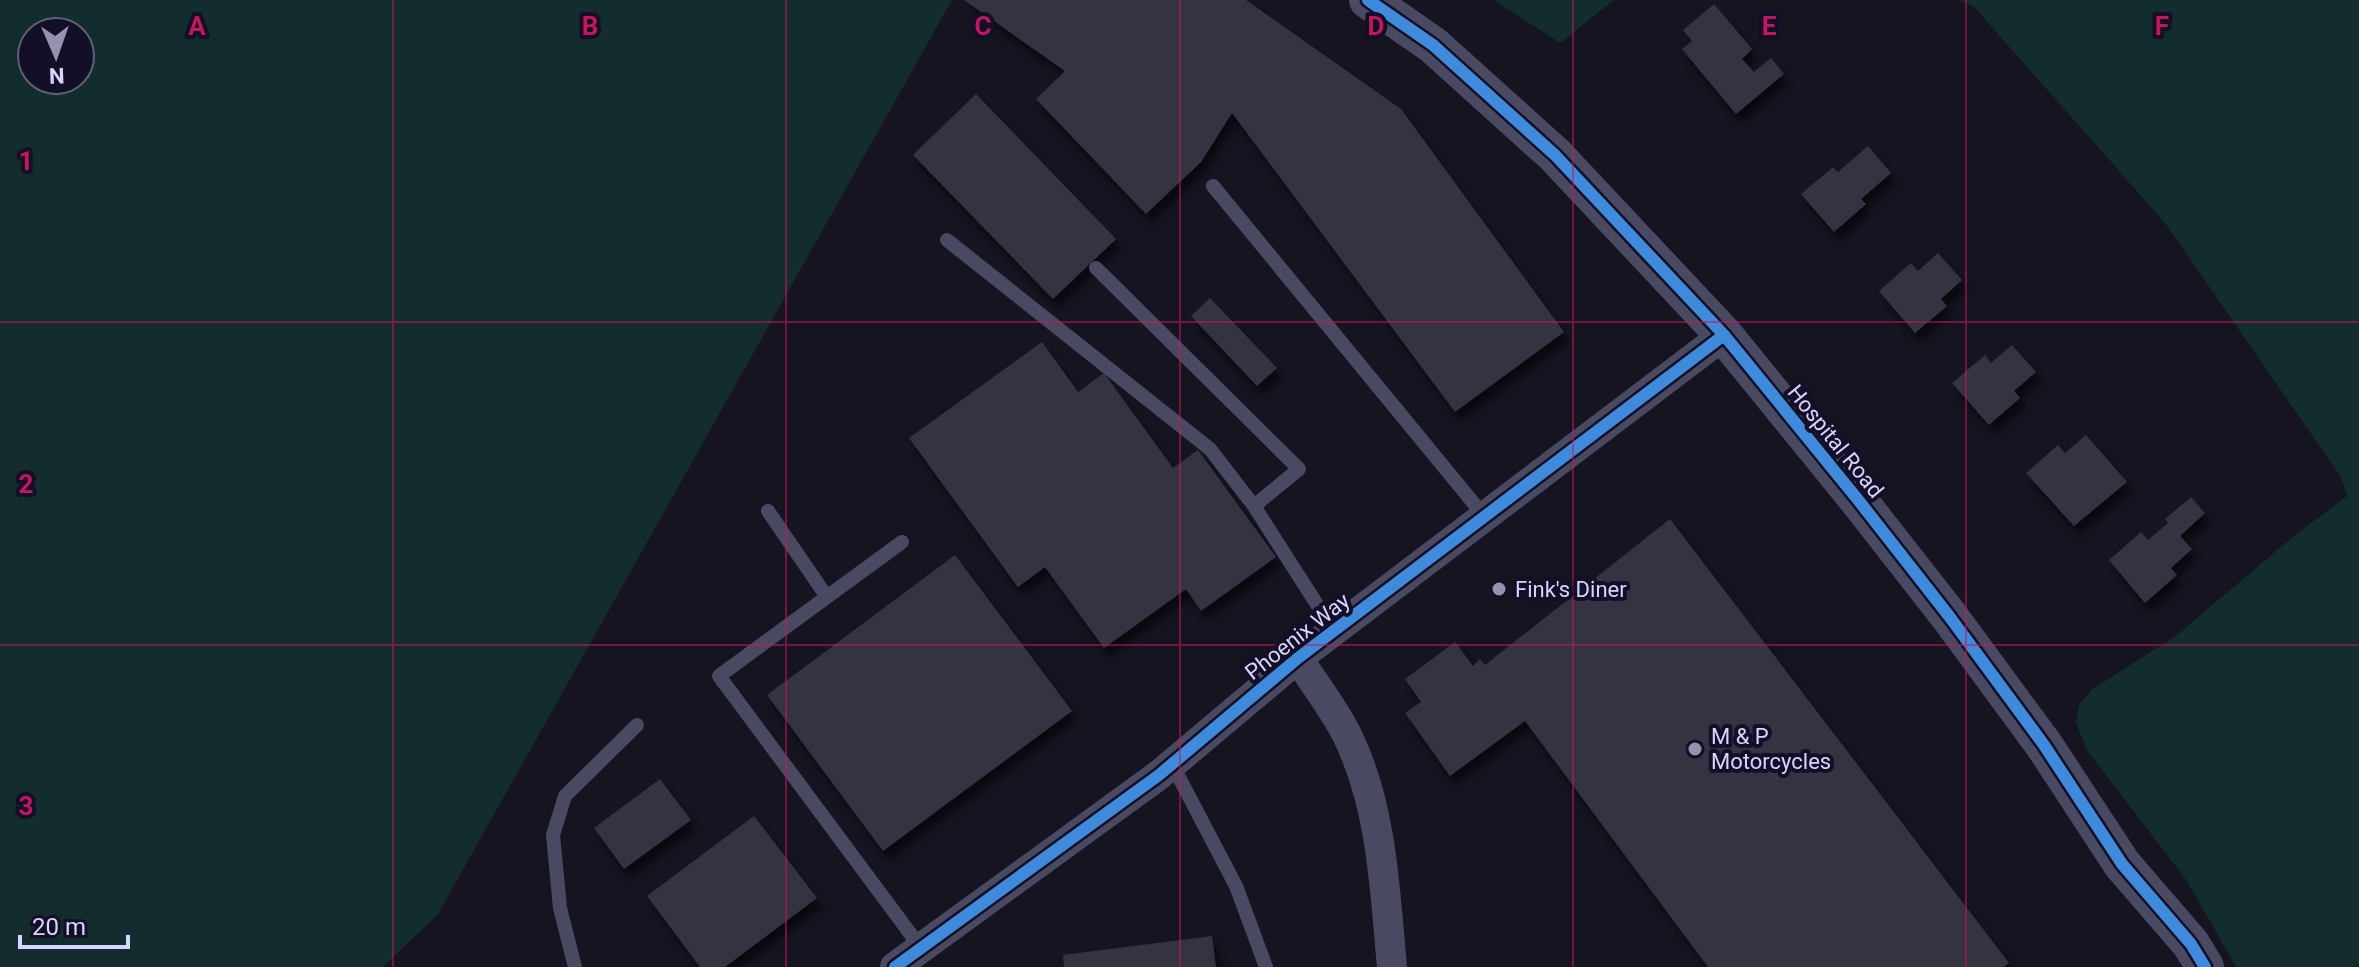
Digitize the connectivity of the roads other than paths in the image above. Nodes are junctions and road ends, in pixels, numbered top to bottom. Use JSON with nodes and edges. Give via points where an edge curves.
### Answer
{"nodes":[{"id":1,"x":1368,"y":0,"type":"edge"},
{"id":2,"x":1213,"y":186,"type":"dead end"},
{"id":3,"x":947,"y":240,"type":"dead end"},
{"id":4,"x":1096,"y":268,"type":"dead end"},
{"id":5,"x":1724,"y":335,"type":"junction"},
{"id":6,"x":1254,"y":506,"type":"junction"},
{"id":7,"x":768,"y":511,"type":"dead end"},
{"id":8,"x":1485,"y":517,"type":"junction"},
{"id":9,"x":902,"y":542,"type":"dead end"},
{"id":10,"x":827,"y":597,"type":"junction"},
{"id":11,"x":1334,"y":631,"type":"junction"},
{"id":12,"x":1298,"y":658,"type":"junction"},
{"id":13,"x":637,"y":725,"type":"dead end"},
{"id":14,"x":1172,"y":764,"type":"junction"},
{"id":15,"x":921,"y":948,"type":"junction"},
{"id":16,"x":2198,"y":956,"type":"edge"},
{"id":17,"x":575,"y":967,"type":"edge"},
{"id":18,"x":895,"y":967,"type":"edge"},
{"id":19,"x":1266,"y":967,"type":"edge"},
{"id":20,"x":1392,"y":967,"type":"edge"},
{"id":21,"x":2236,"y":967,"type":"edge"}],
"edges":[{"from":1,"to":5,"type":"street","name":"Hospital Road","via":[[1433,45],[1555,155]]},
{"from":2,"to":8,"type":"lane"},
{"from":3,"to":6,"type":"lane","via":[[1210,449]]},
{"from":4,"to":6,"type":"lane","via":[[1299,469]]},
{"from":5,"to":8,"type":"street","name":"Phoenix Way"},
{"from":5,"to":16,"type":"street","name":"Hospital Road","via":[[1949,616],[2044,745],[2122,864]]},
{"from":6,"to":11,"type":"lane"},
{"from":7,"to":10,"type":"lane"},
{"from":8,"to":11,"type":"street","name":"Phoenix Way"},
{"from":9,"to":10,"type":"lane"},
{"from":10,"to":15,"type":"lane","via":[[719,676]]},
{"from":11,"to":12,"type":"street","name":"Phoenix Way"},
{"from":12,"to":14,"type":"street","name":"Phoenix Way"},
{"from":12,"to":20,"type":"street","name":"Phoenix Way","via":[[1348,737],[1369,796]]},
{"from":13,"to":17,"type":"lane","via":[[565,796],[553,835],[560,908]]},
{"from":14,"to":15,"type":"street","name":"Phoenix Way"},
{"from":14,"to":19,"type":"lane","via":[[1236,886]]},
{"from":15,"to":18,"type":"street","name":"Phoenix Way"},
{"from":16,"to":21,"type":"street","name":"Hospital Road"}]}
